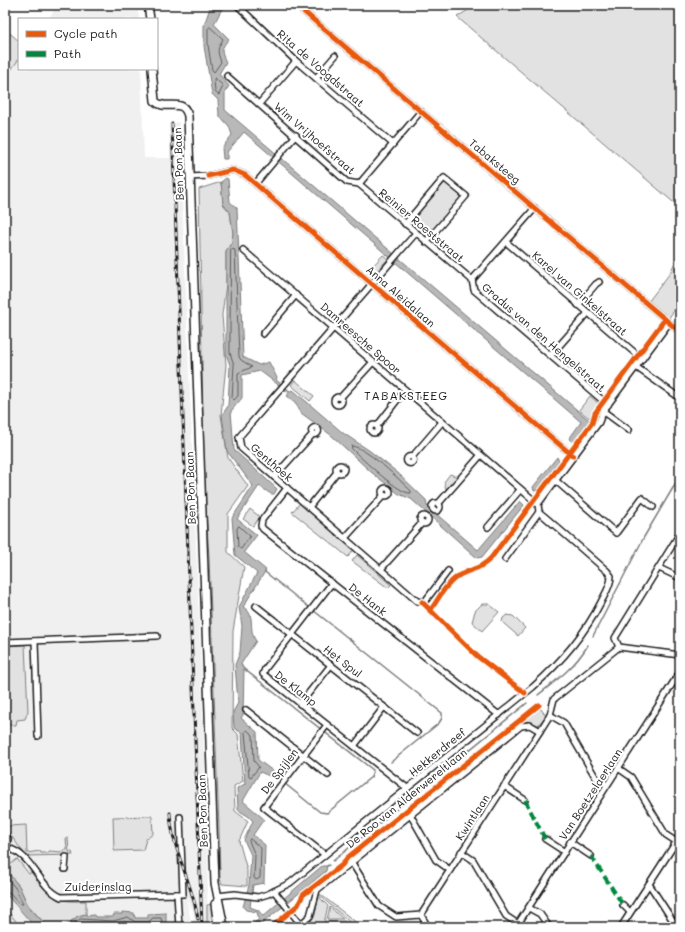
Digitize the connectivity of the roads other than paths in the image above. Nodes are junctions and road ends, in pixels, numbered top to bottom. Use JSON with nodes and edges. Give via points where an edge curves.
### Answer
{"nodes":[{"id":1,"x":148,"y":5,"type":"edge"},
{"id":2,"x":296,"y":5,"type":"edge"},
{"id":3,"x":236,"y":6,"type":"edge"},
{"id":4,"x":150,"y":18,"type":"edge"},
{"id":5,"x":335,"y":56,"type":"dead end"},
{"id":6,"x":296,"y":61,"type":"junction"},
{"id":7,"x":152,"y":70,"type":"edge"},
{"id":8,"x":227,"y":76,"type":"dead end"},
{"id":9,"x":316,"y":78,"type":"junction"},
{"id":10,"x":259,"y":104,"type":"junction"},
{"id":11,"x":421,"y":112,"type":"junction"},
{"id":12,"x":296,"y":135,"type":"junction"},
{"id":13,"x":393,"y":144,"type":"junction"},
{"id":14,"x":190,"y":177,"type":"junction"},
{"id":15,"x":256,"y":184,"type":"junction"},
{"id":16,"x":359,"y":184,"type":"junction"},
{"id":17,"x":535,"y":208,"type":"junction"},
{"id":18,"x":405,"y":224,"type":"junction"},
{"id":19,"x":416,"y":233,"type":"junction"},
{"id":20,"x":426,"y":242,"type":"junction"},
{"id":21,"x":506,"y":242,"type":"junction"},
{"id":22,"x":243,"y":250,"type":"dead end"},
{"id":23,"x":472,"y":280,"type":"junction"},
{"id":24,"x":599,"y":282,"type":"dead end"},
{"id":25,"x":371,"y":284,"type":"junction"},
{"id":26,"x":296,"y":295,"type":"junction"},
{"id":27,"x":578,"y":304,"type":"junction"},
{"id":28,"x":588,"y":313,"type":"junction"},
{"id":29,"x":669,"y":323,"type":"junction"},
{"id":30,"x":334,"y":327,"type":"junction"},
{"id":31,"x":680,"y":332,"type":"edge"},
{"id":32,"x":263,"y":334,"type":"dead end"},
{"id":33,"x":550,"y":355,"type":"junction"},
{"id":34,"x":642,"y":359,"type":"junction"},
{"id":35,"x":373,"y":362,"type":"junction"},
{"id":36,"x":636,"y":367,"type":"junction"},
{"id":37,"x":405,"y":390,"type":"junction"},
{"id":38,"x":340,"y":398,"type":"dead end"},
{"id":39,"x":680,"y":398,"type":"edge"},
{"id":40,"x":608,"y":405,"type":"junction"},
{"id":41,"x":604,"y":412,"type":"junction"},
{"id":42,"x":442,"y":422,"type":"junction"},
{"id":43,"x":377,"y":426,"type":"dead end"},
{"id":44,"x":629,"y":430,"type":"dead end"},
{"id":45,"x":313,"y":434,"type":"dead end"},
{"id":46,"x":480,"y":456,"type":"junction"},
{"id":47,"x":573,"y":456,"type":"junction"},
{"id":48,"x":412,"y":457,"type":"dead end"},
{"id":49,"x":337,"y":472,"type":"dead end"},
{"id":50,"x":274,"y":477,"type":"junction"},
{"id":51,"x":556,"y":480,"type":"junction"},
{"id":52,"x":287,"y":488,"type":"junction"},
{"id":53,"x":520,"y":490,"type":"junction"},
{"id":54,"x":384,"y":495,"type":"dead end"},
{"id":55,"x":438,"y":504,"type":"dead end"},
{"id":56,"x":538,"y":504,"type":"junction"},
{"id":57,"x":309,"y":507,"type":"junction"},
{"id":58,"x":653,"y":507,"type":"dead end"},
{"id":59,"x":539,"y":512,"type":"junction"},
{"id":60,"x":422,"y":523,"type":"dead end"},
{"id":61,"x":488,"y":527,"type":"dead end"},
{"id":62,"x":680,"y":533,"type":"edge"},
{"id":63,"x":345,"y":538,"type":"junction"},
{"id":64,"x":505,"y":559,"type":"dead end"},
{"id":65,"x":659,"y":568,"type":"junction"},
{"id":66,"x":381,"y":569,"type":"junction"},
{"id":67,"x":448,"y":572,"type":"dead end"},
{"id":68,"x":680,"y":578,"type":"edge"},
{"id":69,"x":332,"y":583,"type":"junction"},
{"id":70,"x":256,"y":606,"type":"dead end"},
{"id":71,"x":292,"y":634,"type":"junction"},
{"id":72,"x":157,"y":636,"type":"dead end"},
{"id":73,"x":35,"y":641,"type":"junction"},
{"id":74,"x":5,"y":642,"type":"edge"},
{"id":75,"x":619,"y":647,"type":"junction"},
{"id":76,"x":680,"y":655,"type":"edge"},
{"id":77,"x":331,"y":665,"type":"junction"},
{"id":78,"x":680,"y":672,"type":"edge"},
{"id":79,"x":300,"y":704,"type":"junction"},
{"id":80,"x":384,"y":707,"type":"junction"},
{"id":81,"x":246,"y":710,"type":"dead end"},
{"id":82,"x":550,"y":714,"type":"junction"},
{"id":83,"x":499,"y":715,"type":"junction"},
{"id":84,"x":326,"y":726,"type":"junction"},
{"id":85,"x":540,"y":731,"type":"junction"},
{"id":86,"x":417,"y":733,"type":"dead end"},
{"id":87,"x":38,"y":736,"type":"dead end"},
{"id":88,"x":354,"y":746,"type":"junction"},
{"id":89,"x":303,"y":755,"type":"junction"},
{"id":90,"x":618,"y":768,"type":"junction"},
{"id":91,"x":328,"y":775,"type":"dead end"},
{"id":92,"x":607,"y":785,"type":"junction"},
{"id":93,"x":504,"y":786,"type":"junction"},
{"id":94,"x":407,"y":788,"type":"junction"},
{"id":95,"x":525,"y":800,"type":"dead end"},
{"id":96,"x":411,"y":816,"type":"junction"},
{"id":97,"x":180,"y":817,"type":"dead end"},
{"id":98,"x":5,"y":835,"type":"edge"},
{"id":99,"x":680,"y":836,"type":"edge"},
{"id":100,"x":545,"y":839,"type":"dead end"},
{"id":101,"x":570,"y":842,"type":"junction"},
{"id":102,"x":678,"y":842,"type":"edge"},
{"id":103,"x":8,"y":848,"type":"junction"},
{"id":104,"x":461,"y":852,"type":"junction"},
{"id":105,"x":564,"y":852,"type":"junction"},
{"id":106,"x":324,"y":854,"type":"junction"},
{"id":107,"x":5,"y":856,"type":"edge"},
{"id":108,"x":591,"y":856,"type":"dead end"},
{"id":109,"x":66,"y":857,"type":"dead end"},
{"id":110,"x":352,"y":863,"type":"junction"},
{"id":111,"x":65,"y":869,"type":"dead end"},
{"id":112,"x":450,"y":870,"type":"junction"},
{"id":113,"x":649,"y":884,"type":"junction"},
{"id":114,"x":274,"y":891,"type":"junction"},
{"id":115,"x":177,"y":894,"type":"junction"},
{"id":116,"x":217,"y":896,"type":"junction"},
{"id":117,"x":623,"y":905,"type":"dead end"},
{"id":118,"x":529,"y":908,"type":"junction"},
{"id":119,"x":630,"y":912,"type":"junction"},
{"id":120,"x":421,"y":915,"type":"junction"},
{"id":121,"x":302,"y":926,"type":"edge"},
{"id":122,"x":517,"y":926,"type":"edge"},
{"id":123,"x":179,"y":927,"type":"edge"},
{"id":124,"x":218,"y":927,"type":"edge"},
{"id":125,"x":224,"y":927,"type":"edge"},
{"id":126,"x":428,"y":927,"type":"edge"},
{"id":127,"x":549,"y":927,"type":"edge"},
{"id":128,"x":621,"y":927,"type":"edge"},
{"id":129,"x":677,"y":927,"type":"edge"}],
"edges":[{"from":1,"to":4,"type":"street"},
{"from":2,"to":11,"type":"street","name":"Tabaksteeg"},
{"from":3,"to":6,"type":"street","name":"Rita de Voogdstraat"},
{"from":5,"to":9,"type":"street"},
{"from":6,"to":9,"type":"street","name":"Rita de Voogdstraat"},
{"from":6,"to":10,"type":"street","name":"Wim Vrijhoefstraat"},
{"from":7,"to":14,"type":"street","name":"Ben Pon Baan","via":[[152,92],[156,103],[178,105],[187,113]]},
{"from":8,"to":10,"type":"street","name":"Wim Vrijhoefstraat"},
{"from":9,"to":13,"type":"street","name":"Rita de Voogdstraat"},
{"from":10,"to":12,"type":"street","name":"Wim Vrijhoefstraat"},
{"from":11,"to":13,"type":"street"},
{"from":11,"to":17,"type":"street","name":"Tabaksteeg"},
{"from":12,"to":15,"type":"street"},
{"from":12,"to":16,"type":"street","name":"Wim Vrijhoefstraat","via":[[347,182]]},
{"from":13,"to":16,"type":"street"},
{"from":14,"to":15,"type":"street","name":"Anna Aleidalaan","via":[[232,170],[245,175]]},
{"from":14,"to":116,"type":"street","name":"Ben Pon Baan"},
{"from":15,"to":25,"type":"street","name":"Anna Aleidalaan"},
{"from":16,"to":18,"type":"street","name":"Reinier Roeststraat"},
{"from":17,"to":21,"type":"street"},
{"from":17,"to":29,"type":"street","name":"Tabaksteeg"},
{"from":18,"to":19,"type":"street","name":"Reinier Roeststraat"},
{"from":18,"to":20,"type":"street","via":[[444,178],[466,196]]},
{"from":19,"to":20,"type":"street","name":"Reinier Roeststraat"},
{"from":19,"to":25,"type":"street","name":"Genthoek"},
{"from":20,"to":23,"type":"street","name":"Reinier Roeststraat"},
{"from":21,"to":23,"type":"street"},
{"from":21,"to":27,"type":"street","name":"Karel van Ginkelstraat"},
{"from":22,"to":26,"type":"street","name":"Damreesche Spoor"},
{"from":23,"to":33,"type":"street","name":"Gradus van den Hengelstraat","via":[[474,290]]},
{"from":24,"to":27,"type":"street"},
{"from":25,"to":30,"type":"street","name":"Genthoek"},
{"from":25,"to":47,"type":"street","name":"Anna Aleidalaan"},
{"from":26,"to":30,"type":"street","name":"Damreesche Spoor"},
{"from":26,"to":32,"type":"street"},
{"from":27,"to":28,"type":"street","name":"Karel van Ginkelstraat"},
{"from":28,"to":33,"type":"street"},
{"from":28,"to":34,"type":"street","name":"Karel van Ginkelstraat"},
{"from":29,"to":31,"type":"street","name":"Tabaksteeg"},
{"from":29,"to":34,"type":"street"},
{"from":30,"to":35,"type":"street","name":"Damreesche Spoor"},
{"from":30,"to":50,"type":"street","name":"Genthoek","via":[[239,437],[241,448]]},
{"from":33,"to":40,"type":"street","name":"Gradus van den Hengelstraat"},
{"from":34,"to":36,"type":"street"},
{"from":35,"to":37,"type":"street","name":"Damreesche Spoor"},
{"from":35,"to":38,"type":"street"},
{"from":36,"to":39,"type":"street"},
{"from":36,"to":40,"type":"street"},
{"from":37,"to":42,"type":"street","name":"Damreesche Spoor"},
{"from":37,"to":43,"type":"street"},
{"from":40,"to":41,"type":"street"},
{"from":41,"to":44,"type":"street"},
{"from":41,"to":47,"type":"street"},
{"from":42,"to":46,"type":"street","name":"Damreesche Spoor"},
{"from":42,"to":48,"type":"street"},
{"from":45,"to":50,"type":"street"},
{"from":46,"to":53,"type":"street","name":"Damreesche Spoor"},
{"from":46,"to":55,"type":"street"},
{"from":47,"to":51,"type":"street"},
{"from":49,"to":57,"type":"street"},
{"from":50,"to":52,"type":"street","name":"Genthoek"},
{"from":51,"to":56,"type":"street"},
{"from":51,"to":58,"type":"street","via":[[616,533],[642,498]]},
{"from":52,"to":57,"type":"street","name":"Genthoek"},
{"from":52,"to":69,"type":"street","name":"De Hank","via":[[262,520],[262,526]]},
{"from":53,"to":56,"type":"street","name":"Damreesche Spoor"},
{"from":53,"to":61,"type":"street"},
{"from":54,"to":63,"type":"street"},
{"from":56,"to":59,"type":"street"},
{"from":57,"to":63,"type":"street","name":"Genthoek"},
{"from":59,"to":64,"type":"street"},
{"from":59,"to":83,"type":"street","name":"Hekkerdreef","via":[[608,571],[611,582],[576,644],[555,667]]},
{"from":60,"to":66,"type":"street"},
{"from":62,"to":65,"type":"street"},
{"from":63,"to":66,"type":"street","name":"Genthoek"},
{"from":65,"to":68,"type":"street"},
{"from":65,"to":75,"type":"street","via":[[615,638]]},
{"from":66,"to":67,"type":"street","name":"Genthoek","via":[[417,601],[422,602]]},
{"from":69,"to":71,"type":"street","name":"De Klamp"},
{"from":69,"to":83,"type":"street","name":"De Hank"},
{"from":70,"to":71,"type":"street","name":"Het Spul"},
{"from":71,"to":77,"type":"street","name":"Het Spul"},
{"from":71,"to":79,"type":"street","name":"De Klamp","via":[[263,672]]},
{"from":72,"to":73,"type":"street"},
{"from":73,"to":74,"type":"street"},
{"from":73,"to":87,"type":"street"},
{"from":75,"to":76,"type":"street"},
{"from":75,"to":82,"type":"street","via":[[554,699]]},
{"from":77,"to":79,"type":"street"},
{"from":77,"to":80,"type":"street","name":"Het Spul"},
{"from":78,"to":90,"type":"street","name":"Van Boetzelaerlaan"},
{"from":79,"to":84,"type":"street","name":"De Klamp"},
{"from":80,"to":86,"type":"street","name":"Het Spul"},
{"from":80,"to":88,"type":"street"},
{"from":81,"to":89,"type":"street"},
{"from":82,"to":85,"type":"street"},
{"from":82,"to":92,"type":"street","via":[[564,723],[596,778]]},
{"from":83,"to":94,"type":"street","name":"Hekkerdreef"},
{"from":84,"to":88,"type":"street","name":"De Klamp"},
{"from":84,"to":89,"type":"street","name":"De Spijlen"},
{"from":85,"to":93,"type":"street","name":"Kwintlaan"},
{"from":85,"to":96,"type":"street","name":"De Roo van Alderwereltlaan","via":[[530,725],[522,726]]},
{"from":88,"to":94,"type":"street","name":"De Klamp"},
{"from":89,"to":91,"type":"street"},
{"from":89,"to":106,"type":"street","name":"De Spijlen","via":[[264,807]]},
{"from":90,"to":92,"type":"street","name":"Van Boetzelaerlaan"},
{"from":90,"to":102,"type":"street","via":[[631,777],[666,835]]},
{"from":92,"to":101,"type":"street","name":"Van Boetzelaerlaan"},
{"from":93,"to":95,"type":"street"},
{"from":93,"to":104,"type":"street","name":"Kwintlaan"},
{"from":94,"to":106,"type":"street","name":"Hekkerdreef"},
{"from":96,"to":110,"type":"street","name":"De Roo van Alderwereltlaan"},
{"from":96,"to":112,"type":"street","via":[[436,860]]},
{"from":97,"to":115,"type":"street","via":[[183,894]]},
{"from":98,"to":103,"type":"street","via":[[8,839]]},
{"from":99,"to":102,"type":"street"},
{"from":100,"to":105,"type":"street"},
{"from":101,"to":105,"type":"street","name":"Van Boetzelaerlaan"},
{"from":101,"to":108,"type":"street"},
{"from":102,"to":113,"type":"street"},
{"from":103,"to":107,"type":"street"},
{"from":103,"to":115,"type":"street","name":"Zuiderinslag","via":[[18,850],[52,892],[61,897]]},
{"from":104,"to":112,"type":"street","name":"Kwintlaan"},
{"from":104,"to":122,"type":"street","via":[[473,860],[506,916]]},
{"from":105,"to":118,"type":"street","name":"Van Boetzelaerlaan"},
{"from":106,"to":114,"type":"street","name":"Hekkerdreef","via":[[290,883]]},
{"from":109,"to":111,"type":"street","name":"Zuiderinslag"},
{"from":110,"to":120,"type":"street","via":[[379,906],[396,917]]},
{"from":110,"to":121,"type":"street","name":"De Roo van Alderwereltlaan","via":[[317,890],[310,916]]},
{"from":112,"to":120,"type":"street","name":"Kwintlaan"},
{"from":113,"to":119,"type":"street"},
{"from":113,"to":129,"type":"street"},
{"from":114,"to":116,"type":"street","name":"Hekkerdreef","via":[[258,897]]},
{"from":114,"to":121,"type":"street","name":"De Roo van Alderwereltlaan"},
{"from":115,"to":123,"type":"street"},
{"from":116,"to":124,"type":"street","name":"Ben Pon Baan","via":[[215,905]]},
{"from":116,"to":125,"type":"street","name":"Ben Pon Baan"},
{"from":117,"to":119,"type":"street"},
{"from":118,"to":122,"type":"street","name":"Van Boetzelaerlaan"},
{"from":118,"to":127,"type":"street","via":[[540,914]]},
{"from":119,"to":128,"type":"street"},
{"from":120,"to":126,"type":"street"}]}
